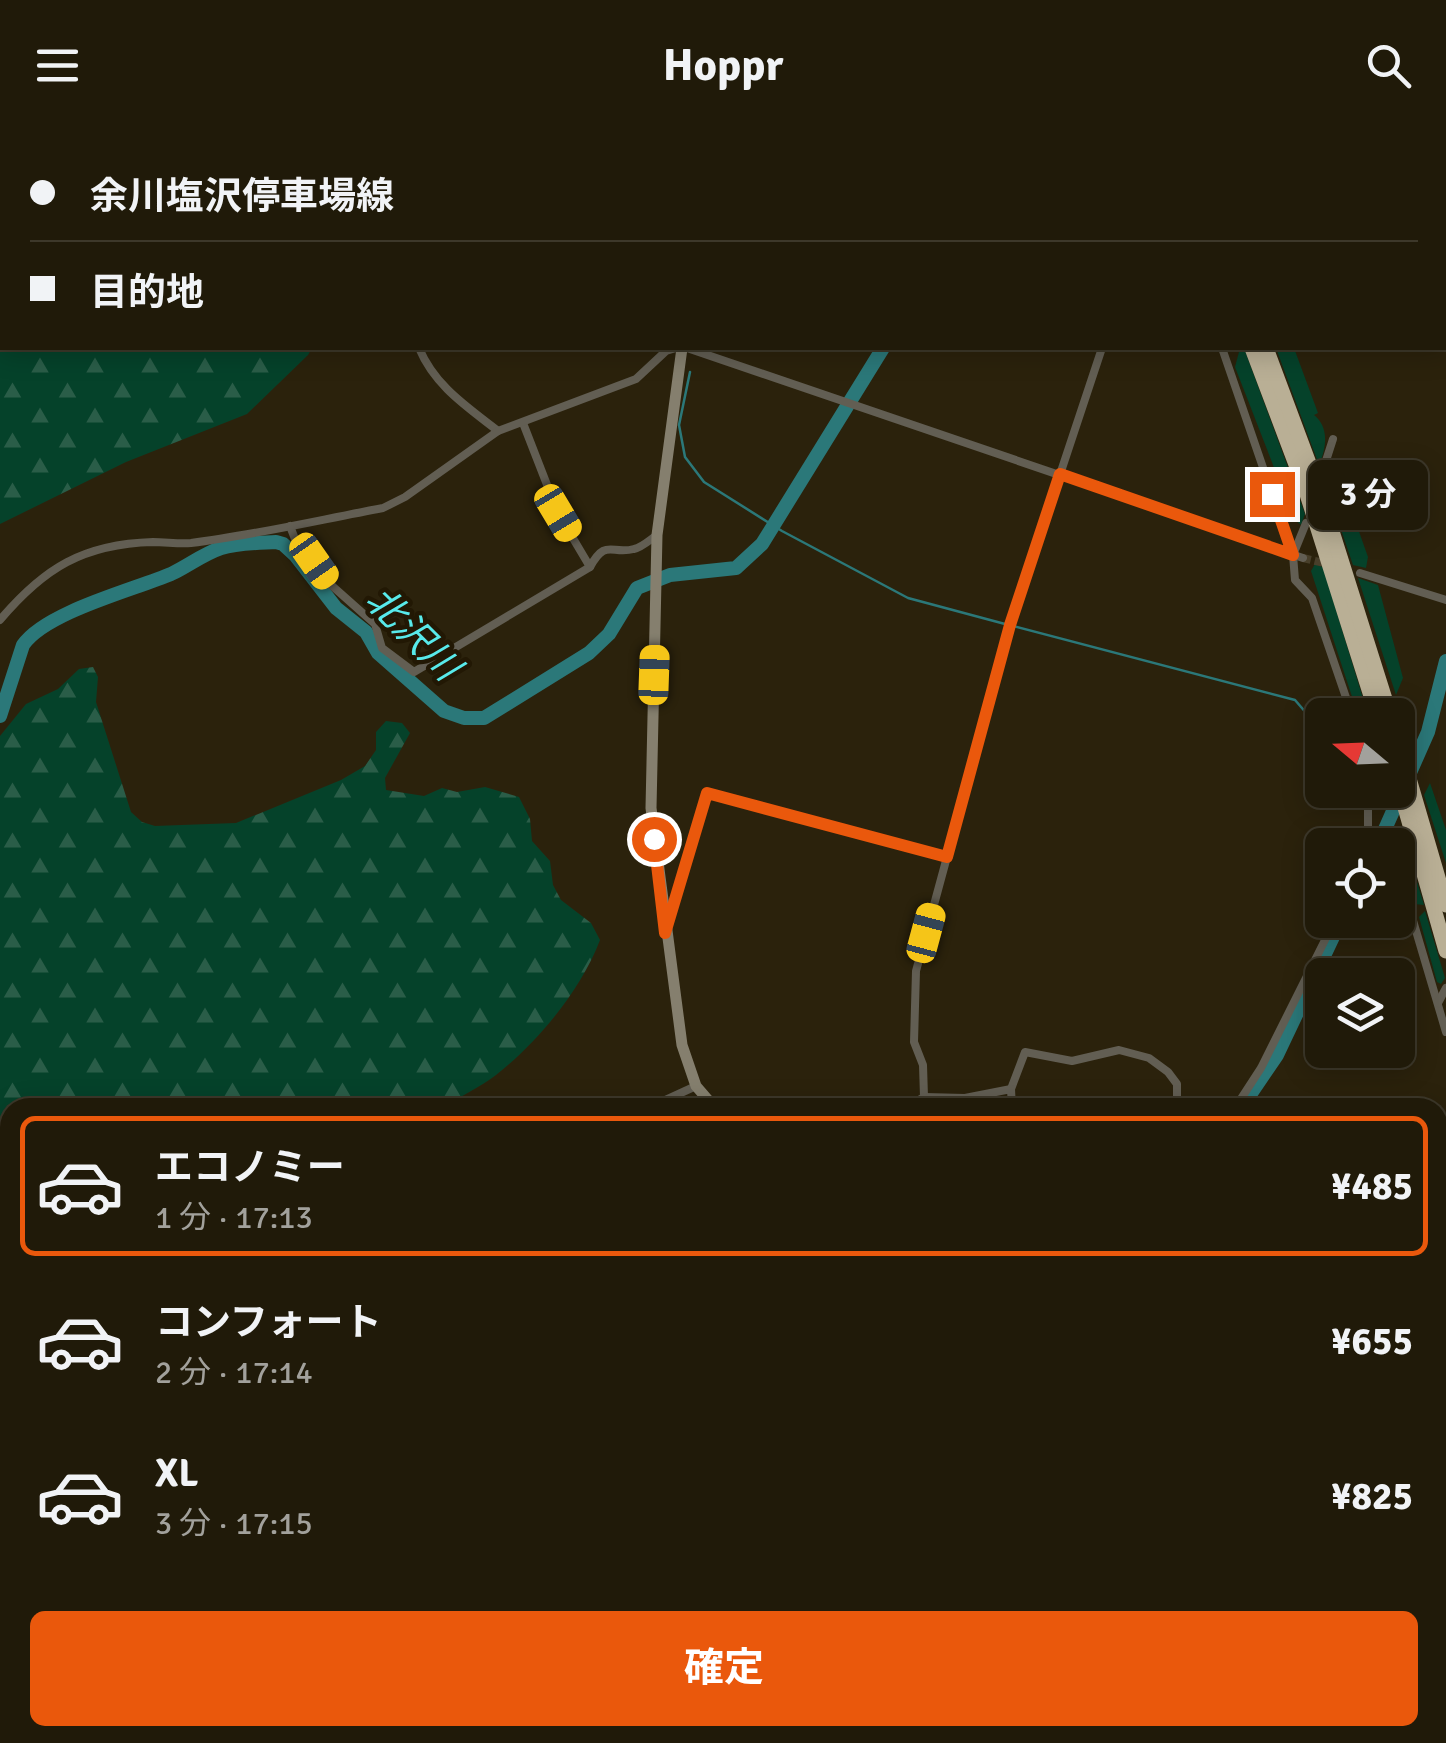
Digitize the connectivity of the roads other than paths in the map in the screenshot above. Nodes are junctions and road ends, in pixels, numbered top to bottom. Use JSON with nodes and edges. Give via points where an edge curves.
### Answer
{"nodes":[{"id":1,"x":420,"y":350,"type":"edge"},
{"id":2,"x":671,"y":350,"type":"edge"},
{"id":3,"x":682,"y":350,"type":"edge"},
{"id":4,"x":688,"y":350,"type":"edge"},
{"id":5,"x":1101,"y":350,"type":"edge"},
{"id":6,"x":1223,"y":350,"type":"edge"},
{"id":7,"x":1229,"y":350,"type":"edge"},
{"id":8,"x":1253,"y":350,"type":"edge"},
{"id":9,"x":1267,"y":350,"type":"edge"},
{"id":10,"x":1227,"y":358,"type":"junction"},
{"id":11,"x":523,"y":424,"type":"junction"},
{"id":12,"x":498,"y":432,"type":"junction"},
{"id":13,"x":1333,"y":439,"type":"dead end"},
{"id":14,"x":1322,"y":470,"type":"dead end"},
{"id":15,"x":1060,"y":474,"type":"junction"},
{"id":16,"x":1306,"y":523,"type":"dead end"},
{"id":17,"x":290,"y":526,"type":"junction"},
{"id":18,"x":657,"y":535,"type":"junction"},
{"id":19,"x":1293,"y":555,"type":"junction"},
{"id":20,"x":1303,"y":558,"type":"tunnel mouth"},
{"id":21,"x":590,"y":567,"type":"junction"},
{"id":22,"x":1360,"y":573,"type":"dead end"},
{"id":23,"x":1446,"y":600,"type":"edge"},
{"id":24,"x":0,"y":620,"type":"edge"},
{"id":25,"x":1346,"y":698,"type":"edge"},
{"id":26,"x":1372,"y":698,"type":"edge"},
{"id":27,"x":1385,"y":698,"type":"edge"},
{"id":28,"x":1408,"y":808,"type":"edge"},
{"id":29,"x":1412,"y":808,"type":"edge"},
{"id":30,"x":1416,"y":827,"type":"junction"},
{"id":31,"x":947,"y":857,"type":"junction"},
{"id":32,"x":1446,"y":905,"type":"edge"},
{"id":33,"x":1415,"y":927,"type":"edge"},
{"id":34,"x":665,"y":933,"type":"junction"},
{"id":35,"x":1325,"y":938,"type":"edge"},
{"id":36,"x":1446,"y":951,"type":"edge"},
{"id":37,"x":1446,"y":988,"type":"edge"},
{"id":38,"x":1438,"y":1003,"type":"junction"},
{"id":39,"x":1446,"y":1032,"type":"edge"},
{"id":40,"x":696,"y":1086,"type":"junction"},
{"id":41,"x":1011,"y":1088,"type":"junction"},
{"id":42,"x":924,"y":1097,"type":"joint"},
{"id":43,"x":670,"y":1098,"type":"edge"},
{"id":44,"x":706,"y":1098,"type":"edge"},
{"id":45,"x":1012,"y":1098,"type":"edge"},
{"id":46,"x":1177,"y":1098,"type":"edge"},
{"id":47,"x":1242,"y":1098,"type":"edge"}],
"edges":[{"from":1,"to":12,"type":"street","via":[[446,390]]},
{"from":2,"to":11,"type":"street","via":[[636,379]]},
{"from":3,"to":18,"type":"main road"},
{"from":4,"to":15,"type":"street"},
{"from":5,"to":15,"type":"street"},
{"from":6,"to":10,"type":"street"},
{"from":7,"to":10,"type":"street"},
{"from":8,"to":26,"type":"highway"},
{"from":9,"to":27,"type":"highway","via":[[1325,506]]},
{"from":10,"to":19,"type":"street"},
{"from":11,"to":12,"type":"street"},
{"from":11,"to":21,"type":"street","via":[[558,513]]},
{"from":12,"to":17,"type":"street","via":[[382,508]]},
{"from":13,"to":14,"type":"street"},
{"from":15,"to":19,"type":"street"},
{"from":15,"to":31,"type":"street","via":[[1010,625]]},
{"from":16,"to":19,"type":"street"},
{"from":17,"to":21,"type":"street","via":[[330,584],[375,624],[382,648],[414,672]]},
{"from":17,"to":24,"type":"street","via":[[188,544],[96,548],[27,588]]},
{"from":18,"to":21,"type":"street","via":[[634,549],[598,553]]},
{"from":18,"to":34,"type":"main road","via":[[651,808]]},
{"from":19,"to":20,"type":"street"},
{"from":19,"to":25,"type":"street","via":[[1296,580],[1312,598]]},
{"from":22,"to":23,"type":"street"},
{"from":28,"to":30,"type":"highway"},
{"from":29,"to":30,"type":"highway"},
{"from":30,"to":32,"type":"highway"},
{"from":30,"to":36,"type":"highway"},
{"from":31,"to":34,"type":"street","via":[[707,793]]},
{"from":31,"to":42,"type":"street","via":[[916,971],[914,1042],[924,1066]]},
{"from":33,"to":38,"type":"street"},
{"from":34,"to":40,"type":"main road","via":[[682,1045]]},
{"from":35,"to":47,"type":"street"},
{"from":37,"to":38,"type":"street"},
{"from":38,"to":39,"type":"street"},
{"from":40,"to":43,"type":"street"},
{"from":40,"to":44,"type":"main road"},
{"from":41,"to":42,"type":"street","via":[[964,1098]]},
{"from":41,"to":45,"type":"street"},
{"from":41,"to":46,"type":"street","via":[[1025,1052],[1072,1061],[1119,1050],[1168,1072]]}]}
